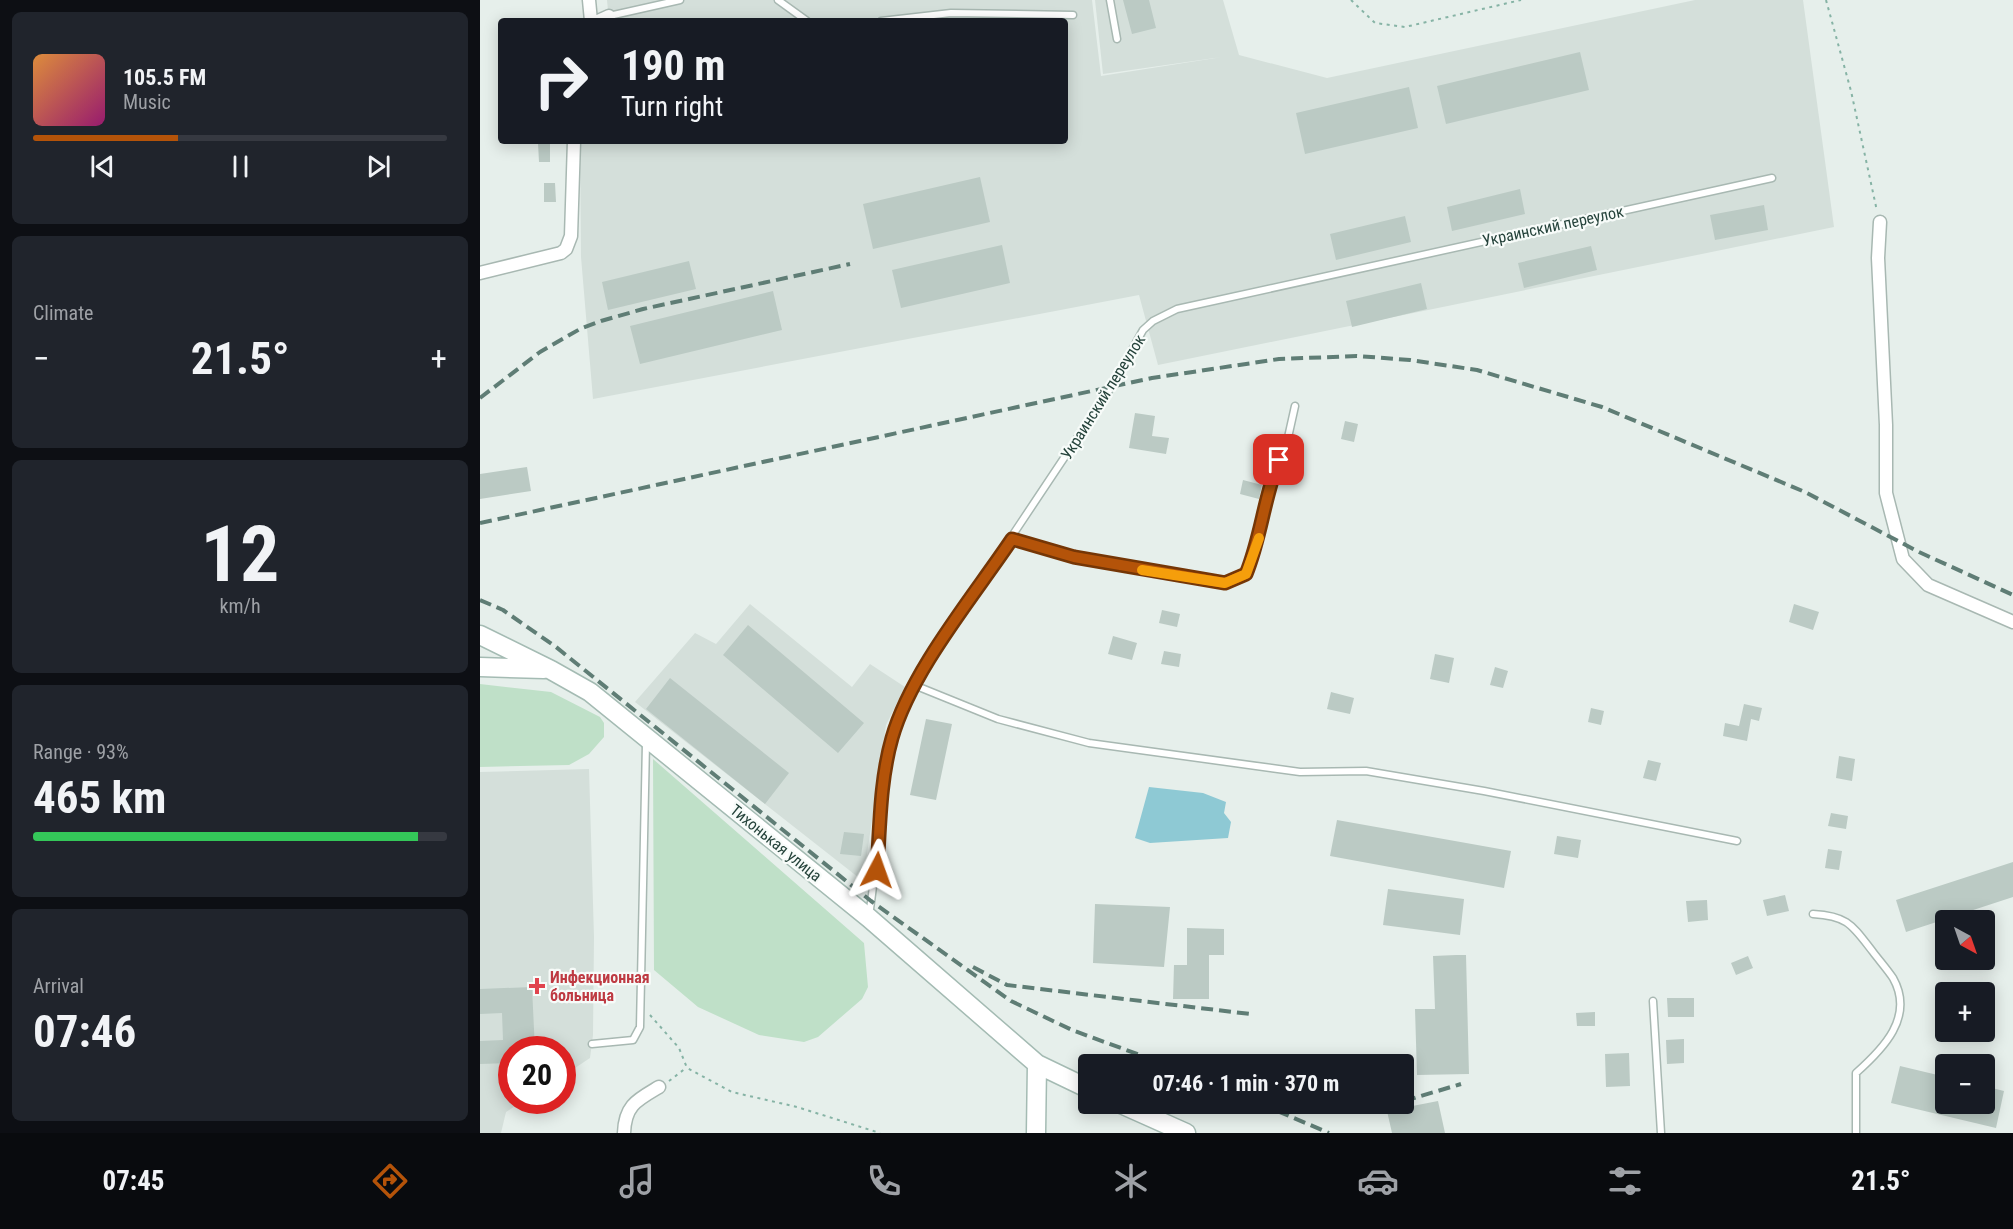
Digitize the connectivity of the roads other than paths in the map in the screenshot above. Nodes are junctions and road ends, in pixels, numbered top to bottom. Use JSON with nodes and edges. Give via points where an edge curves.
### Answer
{"nodes":[{"id":1,"x":589,"y":0,"type":"edge"},
{"id":2,"x":680,"y":0,"type":"edge"},
{"id":3,"x":778,"y":0,"type":"edge"},
{"id":4,"x":1110,"y":0,"type":"edge"},
{"id":5,"x":1073,"y":15,"type":"dead end"},
{"id":6,"x":591,"y":18,"type":"edge"},
{"id":7,"x":603,"y":18,"type":"edge"},
{"id":8,"x":803,"y":18,"type":"edge"},
{"id":9,"x":907,"y":18,"type":"edge"},
{"id":10,"x":1117,"y":39,"type":"dead end"},
{"id":11,"x":574,"y":144,"type":"edge"},
{"id":12,"x":1772,"y":178,"type":"dead end"},
{"id":13,"x":1880,"y":222,"type":"road end"},
{"id":14,"x":480,"y":273,"type":"edge"},
{"id":15,"x":1295,"y":406,"type":"dead end"},
{"id":16,"x":1012,"y":539,"type":"junction"},
{"id":17,"x":2013,"y":622,"type":"edge"},
{"id":18,"x":480,"y":635,"type":"edge"},
{"id":19,"x":480,"y":667,"type":"edge"},
{"id":20,"x":551,"y":670,"type":"junction"},
{"id":21,"x":914,"y":685,"type":"junction"},
{"id":22,"x":646,"y":736,"type":"junction"},
{"id":23,"x":1737,"y":841,"type":"dead end"},
{"id":24,"x":1813,"y":914,"type":"dead end"},
{"id":25,"x":869,"y":918,"type":"junction"},
{"id":26,"x":1653,"y":1001,"type":"dead end"},
{"id":27,"x":592,"y":1044,"type":"dead end"},
{"id":28,"x":1037,"y":1064,"type":"junction"},
{"id":29,"x":1078,"y":1084,"type":"edge"},
{"id":30,"x":659,"y":1087,"type":"road end"},
{"id":31,"x":1143,"y":1114,"type":"edge"},
{"id":32,"x":624,"y":1133,"type":"edge"},
{"id":33,"x":1036,"y":1133,"type":"edge"},
{"id":34,"x":1186,"y":1133,"type":"edge"},
{"id":35,"x":1661,"y":1133,"type":"edge"},
{"id":36,"x":1856,"y":1133,"type":"edge"}],
"edges":[{"from":1,"to":6,"type":"street"},
{"from":2,"to":7,"type":"lane"},
{"from":3,"to":8,"type":"lane"},
{"from":4,"to":10,"type":"lane"},
{"from":5,"to":9,"type":"lane","via":[[951,13]]},
{"from":11,"to":14,"type":"street","via":[[571,236],[566,249]]},
{"from":12,"to":16,"type":"lane","name":"Украинский переулок","via":[[1164,315],[1139,336],[1112,387]]},
{"from":13,"to":17,"type":"street","via":[[1886,493],[1903,559],[1929,585]]},
{"from":15,"to":16,"type":"lane","via":[[1246,574],[1225,583],[1074,557]]},
{"from":16,"to":21,"type":"lane","name":"Украинский переулок"},
{"from":18,"to":20,"type":"street","name":"Тихонькая улица"},
{"from":19,"to":20,"type":"street"},
{"from":20,"to":22,"type":"street","name":"Тихонькая улица","via":[[590,692]]},
{"from":21,"to":23,"type":"lane","via":[[998,719],[1089,743],[1300,772],[1366,771]]},
{"from":21,"to":25,"type":"lane","name":"Украинский переулок","via":[[898,719],[886,764]]},
{"from":22,"to":25,"type":"street","name":"Тихонькая улица"},
{"from":22,"to":27,"type":"lane","via":[[640,1028],[633,1040]]},
{"from":24,"to":36,"type":"lane","via":[[1836,915],[1847,922],[1892,977],[1899,993],[1892,1037],[1856,1073]]},
{"from":25,"to":28,"type":"street","name":"Тихонькая улица"},
{"from":26,"to":35,"type":"lane"},
{"from":28,"to":29,"type":"street","name":"Тихонькая улица"},
{"from":28,"to":33,"type":"street"},
{"from":30,"to":32,"type":"street","via":[[636,1100],[625,1117]]},
{"from":31,"to":34,"type":"street"}]}
